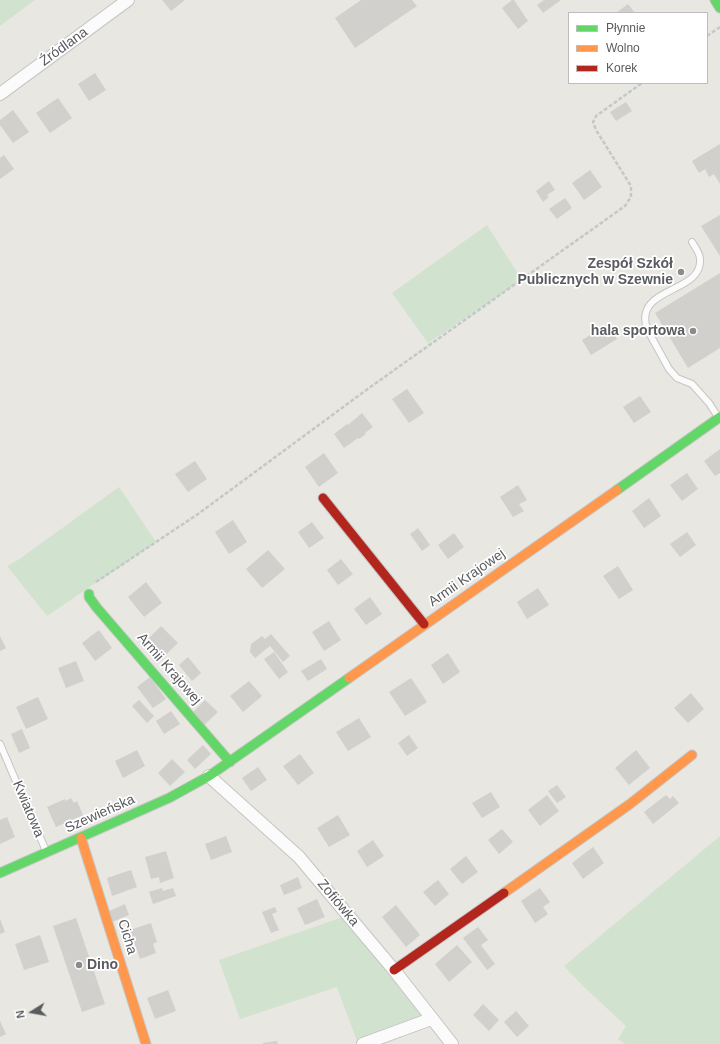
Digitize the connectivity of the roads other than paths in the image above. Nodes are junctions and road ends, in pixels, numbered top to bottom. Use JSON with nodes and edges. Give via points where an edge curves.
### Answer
{"nodes":[{"id":1,"x":128,"y":0,"type":"edge"},
{"id":2,"x":715,"y":0,"type":"edge"},
{"id":3,"x":720,"y":8,"type":"edge"},
{"id":4,"x":0,"y":94,"type":"edge"},
{"id":5,"x":692,"y":242,"type":"dead end"},
{"id":6,"x":719,"y":417,"type":"edge"},
{"id":7,"x":323,"y":498,"type":"dead end"},
{"id":8,"x":89,"y":594,"type":"road end"},
{"id":9,"x":424,"y":624,"type":"junction"},
{"id":10,"x":0,"y":744,"type":"edge"},
{"id":11,"x":692,"y":755,"type":"dead end"},
{"id":12,"x":230,"y":762,"type":"junction"},
{"id":13,"x":209,"y":776,"type":"junction"},
{"id":14,"x":81,"y":838,"type":"junction"},
{"id":15,"x":47,"y":853,"type":"junction"},
{"id":16,"x":0,"y":873,"type":"edge"},
{"id":17,"x":394,"y":970,"type":"junction"},
{"id":18,"x":432,"y":1019,"type":"junction"},
{"id":19,"x":146,"y":1044,"type":"edge"},
{"id":20,"x":363,"y":1044,"type":"edge"},
{"id":21,"x":452,"y":1044,"type":"edge"}],
"edges":[{"from":1,"to":4,"type":"street","name":"Źródlana"},
{"from":2,"to":3,"type":"street"},
{"from":5,"to":6,"type":"lane","via":[[700,259],[695,275],[651,303],[645,313],[645,322],[669,369],[677,378],[692,384]]},
{"from":6,"to":9,"type":"street","name":"Armii Krajowej"},
{"from":7,"to":9,"type":"street"},
{"from":8,"to":12,"type":"street","name":"Armii Krajowej","via":[[97,608]]},
{"from":9,"to":12,"type":"street","name":"Armii Krajowej"},
{"from":10,"to":15,"type":"lane","name":"Kwiatowa"},
{"from":11,"to":17,"type":"street","via":[[630,804]]},
{"from":12,"to":13,"type":"street","name":"Armii Krajowej"},
{"from":13,"to":14,"type":"street","name":"Szewieńska","via":[[169,798]]},
{"from":13,"to":17,"type":"street","name":"Zofiówka","via":[[299,857]]},
{"from":14,"to":15,"type":"street","name":"Szewieńska"},
{"from":14,"to":19,"type":"street","name":"Cicha"},
{"from":15,"to":16,"type":"street","name":"Szewieńska"},
{"from":17,"to":18,"type":"street","name":"Zofiówka"},
{"from":18,"to":20,"type":"street"},
{"from":18,"to":21,"type":"street","name":"Zofiówka"}]}
